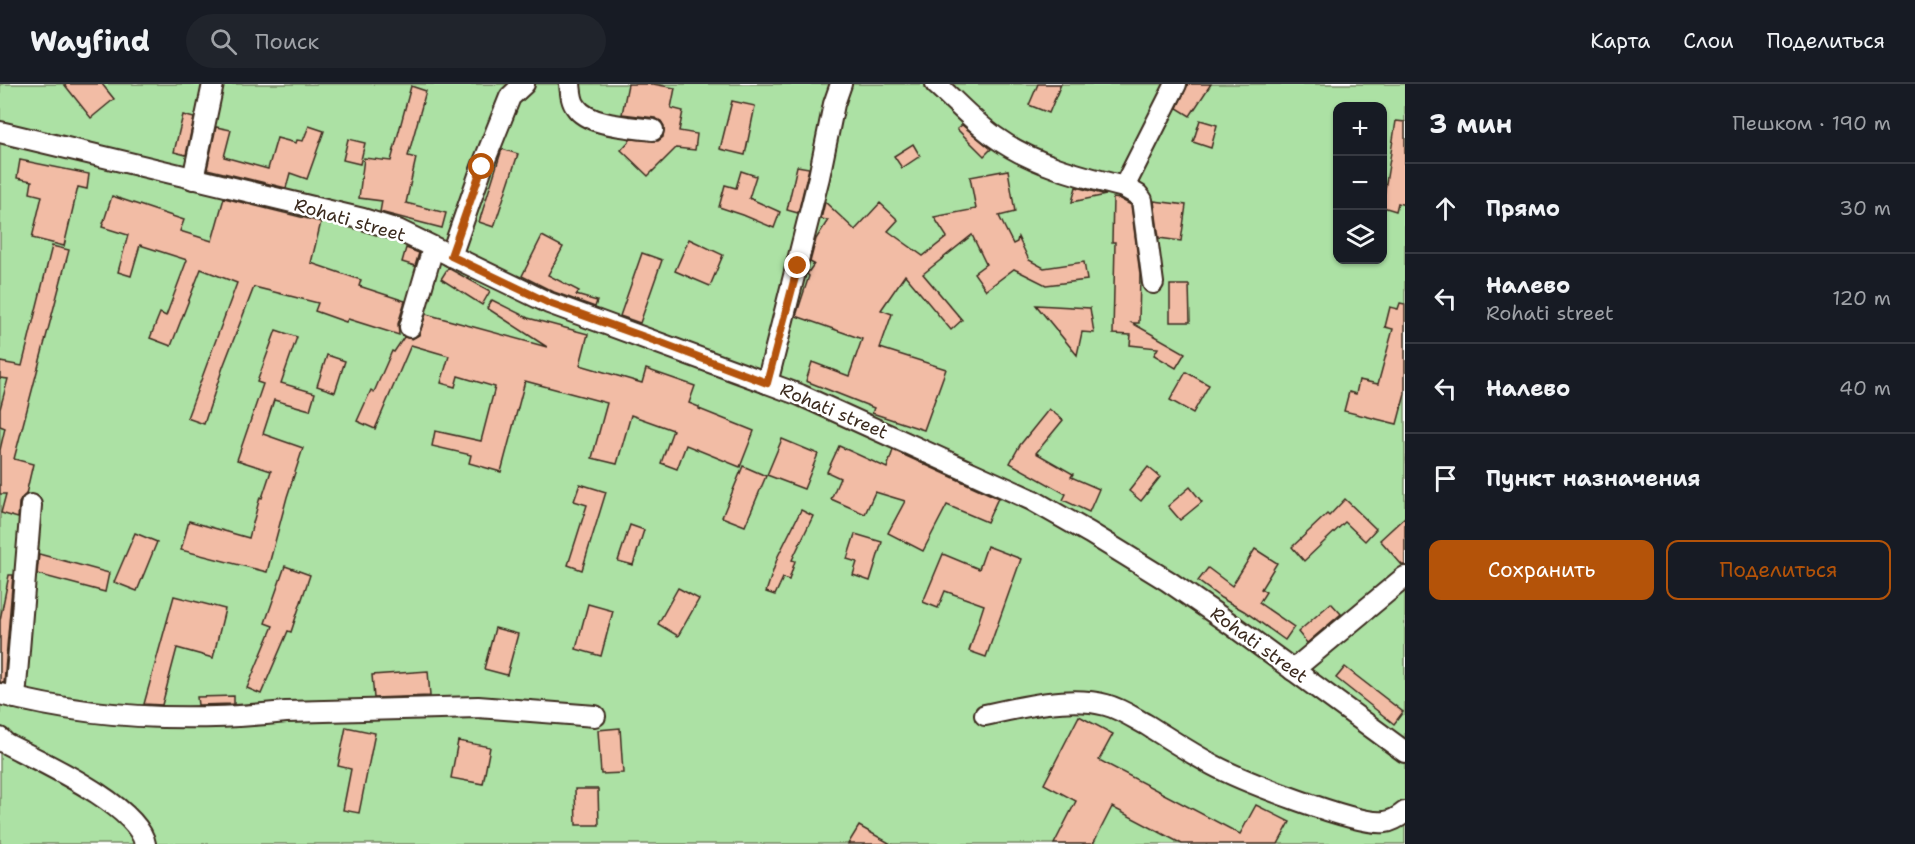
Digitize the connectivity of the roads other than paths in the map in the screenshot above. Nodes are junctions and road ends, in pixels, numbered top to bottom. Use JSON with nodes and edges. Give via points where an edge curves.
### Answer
{"nodes":[{"id":1,"x":213,"y":84,"type":"edge"},
{"id":2,"x":524,"y":84,"type":"edge"},
{"id":3,"x":570,"y":84,"type":"edge"},
{"id":4,"x":841,"y":84,"type":"edge"},
{"id":5,"x":936,"y":84,"type":"edge"},
{"id":6,"x":1176,"y":84,"type":"edge"},
{"id":7,"x":653,"y":130,"type":"dead end"},
{"id":8,"x":0,"y":132,"type":"edge"},
{"id":9,"x":193,"y":179,"type":"junction"},
{"id":10,"x":1125,"y":187,"type":"junction"},
{"id":11,"x":432,"y":248,"type":"junction"},
{"id":12,"x":451,"y":256,"type":"junction"},
{"id":13,"x":1153,"y":283,"type":"dead end"},
{"id":14,"x":410,"y":327,"type":"dead end"},
{"id":15,"x":767,"y":383,"type":"junction"},
{"id":16,"x":31,"y":505,"type":"dead end"},
{"id":17,"x":1405,"y":577,"type":"edge"},
{"id":18,"x":1293,"y":670,"type":"junction"},
{"id":19,"x":8,"y":696,"type":"edge"},
{"id":20,"x":985,"y":715,"type":"dead end"},
{"id":21,"x":595,"y":716,"type":"dead end"},
{"id":22,"x":0,"y":738,"type":"edge"},
{"id":23,"x":1405,"y":752,"type":"edge"},
{"id":24,"x":1405,"y":812,"type":"edge"},
{"id":25,"x":145,"y":844,"type":"edge"}],
"edges":[{"from":1,"to":9,"type":"street"},
{"from":2,"to":12,"type":"street","via":[[510,97]]},
{"from":3,"to":7,"type":"street","via":[[573,104],[584,115],[611,124]]},
{"from":4,"to":15,"type":"street"},
{"from":5,"to":10,"type":"street","via":[[995,137],[1070,173]]},
{"from":6,"to":10,"type":"street"},
{"from":8,"to":9,"type":"street","name":"Rohati street"},
{"from":9,"to":11,"type":"street","name":"Rohati street","via":[[363,219],[398,230]]},
{"from":10,"to":13,"type":"street","via":[[1142,199]]},
{"from":11,"to":12,"type":"street","name":"Rohati street"},
{"from":11,"to":14,"type":"street"},
{"from":12,"to":15,"type":"street","name":"Rohati street","via":[[549,303]]},
{"from":15,"to":18,"type":"street","name":"Rohati street","via":[[1032,500],[1168,581]]},
{"from":16,"to":19,"type":"street"},
{"from":17,"to":18,"type":"street"},
{"from":18,"to":23,"type":"street","name":"Rohati street"},
{"from":19,"to":21,"type":"street","via":[[79,710],[152,718],[478,707]]},
{"from":20,"to":24,"type":"street","via":[[1041,703],[1106,704],[1215,766],[1267,788],[1337,813],[1383,823]]},
{"from":22,"to":25,"type":"street","via":[[128,815],[140,828]]}]}
